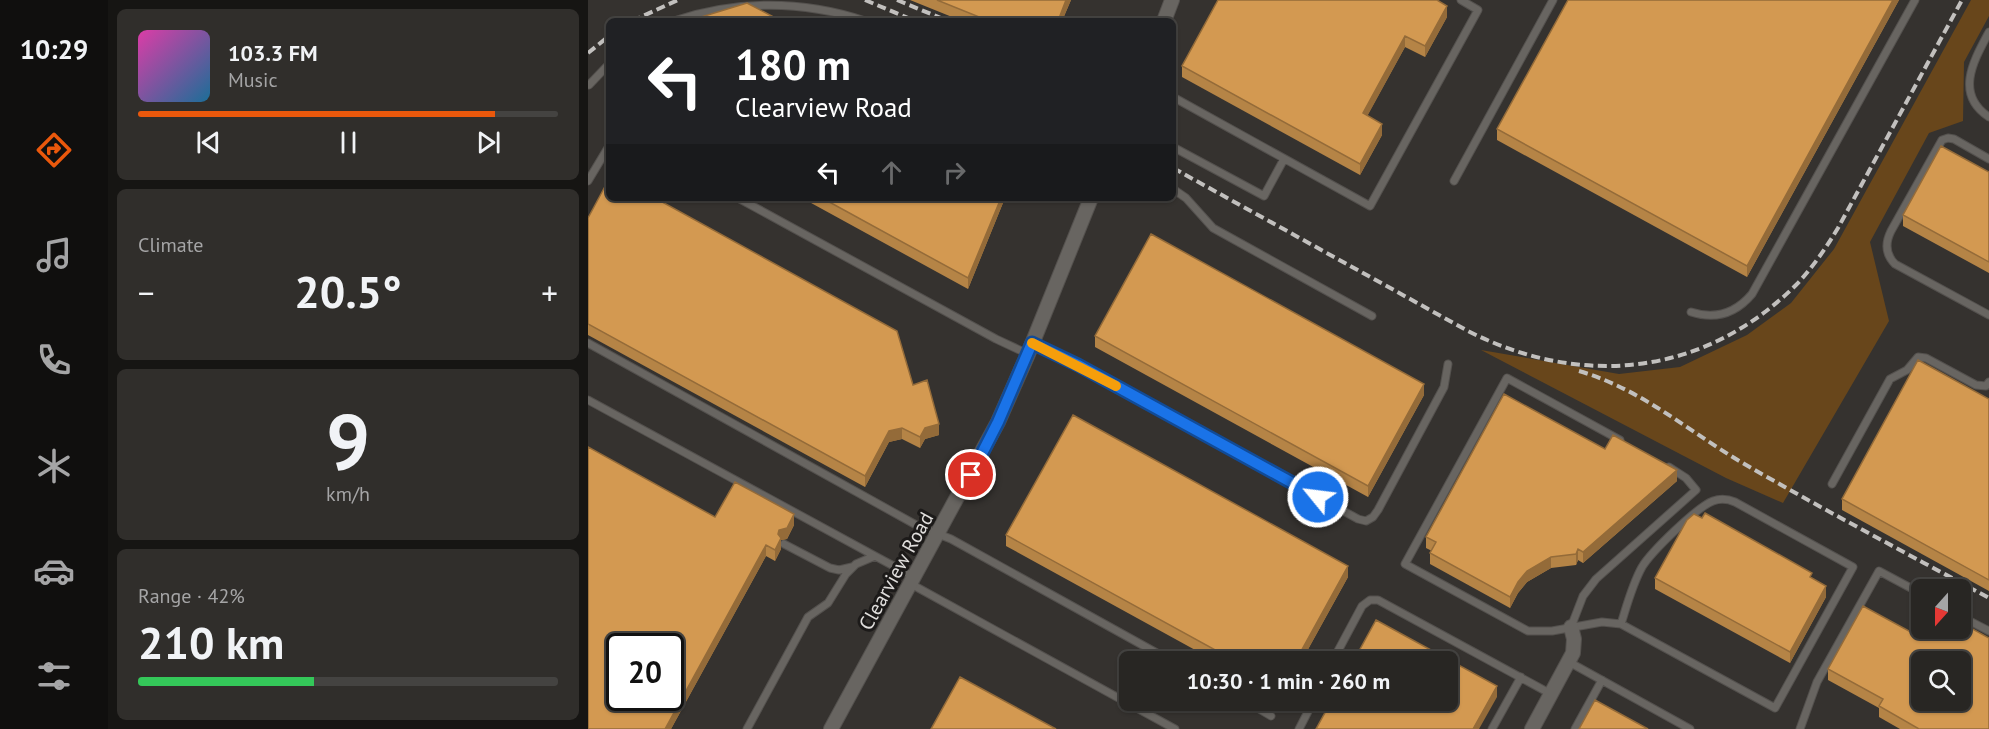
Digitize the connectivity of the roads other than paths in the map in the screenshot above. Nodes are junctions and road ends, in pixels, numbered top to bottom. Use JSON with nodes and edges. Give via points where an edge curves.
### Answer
{"nodes":[{"id":1,"x":1172,"y":0,"type":"edge"},
{"id":2,"x":1461,"y":0,"type":"edge"},
{"id":3,"x":1553,"y":0,"type":"edge"},
{"id":4,"x":1915,"y":0,"type":"edge"},
{"id":5,"x":683,"y":18,"type":"edge"},
{"id":6,"x":856,"y":18,"type":"edge"},
{"id":7,"x":1165,"y":18,"type":"edge"},
{"id":8,"x":1989,"y":32,"type":"edge"},
{"id":9,"x":606,"y":67,"type":"edge"},
{"id":10,"x":589,"y":86,"type":"edge"},
{"id":11,"x":1176,"y":99,"type":"edge"},
{"id":12,"x":1989,"y":117,"type":"edge"},
{"id":13,"x":1176,"y":149,"type":"edge"},
{"id":14,"x":606,"y":151,"type":"edge"},
{"id":15,"x":1284,"y":159,"type":"junction"},
{"id":16,"x":1989,"y":159,"type":"edge"},
{"id":17,"x":588,"y":181,"type":"edge"},
{"id":18,"x":1454,"y":181,"type":"dead end"},
{"id":19,"x":1176,"y":191,"type":"edge"},
{"id":20,"x":743,"y":201,"type":"edge"},
{"id":21,"x":1090,"y":201,"type":"edge"},
{"id":22,"x":1691,"y":312,"type":"dead end"},
{"id":23,"x":1989,"y":315,"type":"edge"},
{"id":24,"x":1372,"y":316,"type":"dead end"},
{"id":25,"x":588,"y":343,"type":"edge"},
{"id":26,"x":1030,"y":349,"type":"junction"},
{"id":27,"x":1448,"y":364,"type":"dead end"},
{"id":28,"x":1989,"y":382,"type":"edge"},
{"id":29,"x":588,"y":400,"type":"edge"},
{"id":30,"x":1628,"y":445,"type":"edge"},
{"id":31,"x":1659,"y":462,"type":"edge"},
{"id":32,"x":1832,"y":484,"type":"dead end"},
{"id":33,"x":938,"y":534,"type":"junction"},
{"id":34,"x":784,"y":544,"type":"dead end"},
{"id":35,"x":874,"y":556,"type":"junction"},
{"id":36,"x":852,"y":567,"type":"junction"},
{"id":37,"x":913,"y":580,"type":"junction"},
{"id":38,"x":1911,"y":588,"type":"edge"},
{"id":39,"x":1971,"y":622,"type":"edge"},
{"id":40,"x":1621,"y":624,"type":"junction"},
{"id":41,"x":1571,"y":627,"type":"junction"},
{"id":42,"x":1989,"y":631,"type":"edge"},
{"id":43,"x":1153,"y":651,"type":"edge"},
{"id":44,"x":1338,"y":651,"type":"edge"},
{"id":45,"x":1569,"y":662,"type":"junction"},
{"id":46,"x":1521,"y":677,"type":"junction"},
{"id":47,"x":1602,"y":680,"type":"junction"},
{"id":48,"x":1551,"y":694,"type":"junction"},
{"id":49,"x":1263,"y":711,"type":"edge"},
{"id":50,"x":1308,"y":711,"type":"edge"},
{"id":51,"x":1271,"y":716,"type":"dead end"},
{"id":52,"x":747,"y":729,"type":"edge"},
{"id":53,"x":831,"y":729,"type":"edge"},
{"id":54,"x":1175,"y":729,"type":"edge"},
{"id":55,"x":1299,"y":729,"type":"edge"},
{"id":56,"x":1492,"y":729,"type":"edge"},
{"id":57,"x":1532,"y":729,"type":"edge"},
{"id":58,"x":1575,"y":729,"type":"edge"},
{"id":59,"x":1690,"y":729,"type":"edge"},
{"id":60,"x":1800,"y":729,"type":"edge"}],
"edges":[{"from":1,"to":7,"type":"street"},
{"from":2,"to":15,"type":"lane","via":[[1478,10],[1370,206]]},
{"from":3,"to":18,"type":"lane"},
{"from":4,"to":22,"type":"lane","via":[[1752,294],[1738,307],[1719,316]]},
{"from":5,"to":6,"type":"lane","via":[[715,7],[769,1],[821,6]]},
{"from":8,"to":12,"type":"lane","via":[[1972,64],[1969,82],[1975,102]]},
{"from":9,"to":10,"type":"lane"},
{"from":11,"to":15,"type":"lane"},
{"from":13,"to":15,"type":"lane","via":[[1264,196]]},
{"from":14,"to":17,"type":"lane"},
{"from":16,"to":23,"type":"lane","via":[[1945,138],[1891,231],[1887,246],[1895,264]]},
{"from":19,"to":24,"type":"lane","via":[[1212,228]]},
{"from":20,"to":26,"type":"lane","via":[[996,339]]},
{"from":21,"to":26,"type":"street","name":"Clearview Road"},
{"from":25,"to":33,"type":"lane"},
{"from":26,"to":27,"type":"lane","via":[[1078,365],[1366,521],[1378,510],[1444,387]]},
{"from":26,"to":33,"type":"street","name":"Clearview Road","via":[[989,440]]},
{"from":28,"to":32,"type":"lane","via":[[1986,386],[1976,385],[1918,357],[1907,370],[1890,379]]},
{"from":29,"to":35,"type":"lane"},
{"from":30,"to":41,"type":"lane","via":[[1507,378],[1405,564],[1523,629],[1542,632]]},
{"from":31,"to":41,"type":"lane","via":[[1683,476],[1696,490],[1596,579],[1583,596]]},
{"from":33,"to":37,"type":"street","name":"Clearview Road"},
{"from":33,"to":43,"type":"lane"},
{"from":34,"to":36,"type":"lane","via":[[830,568]]},
{"from":35,"to":36,"type":"lane"},
{"from":35,"to":37,"type":"lane"},
{"from":36,"to":52,"type":"lane","via":[[828,603],[808,617]]},
{"from":37,"to":53,"type":"street","name":"Clearview Road"},
{"from":37,"to":54,"type":"lane"},
{"from":38,"to":60,"type":"lane","via":[[1879,571],[1817,682]]},
{"from":39,"to":42,"type":"lane"},
{"from":40,"to":40,"type":"lane","via":[[1775,708],[1853,567],[1731,500],[1714,500],[1651,555],[1638,576]]},
{"from":40,"to":41,"type":"lane","via":[[1602,622]]},
{"from":41,"to":45,"type":"street","via":[[1574,646]]},
{"from":44,"to":46,"type":"lane","via":[[1362,606],[1374,599]]},
{"from":45,"to":47,"type":"lane"},
{"from":45,"to":48,"type":"street"},
{"from":46,"to":48,"type":"lane"},
{"from":46,"to":56,"type":"lane"},
{"from":47,"to":58,"type":"lane"},
{"from":47,"to":59,"type":"lane"},
{"from":48,"to":57,"type":"street"},
{"from":49,"to":51,"type":"lane"},
{"from":50,"to":55,"type":"lane"}]}
